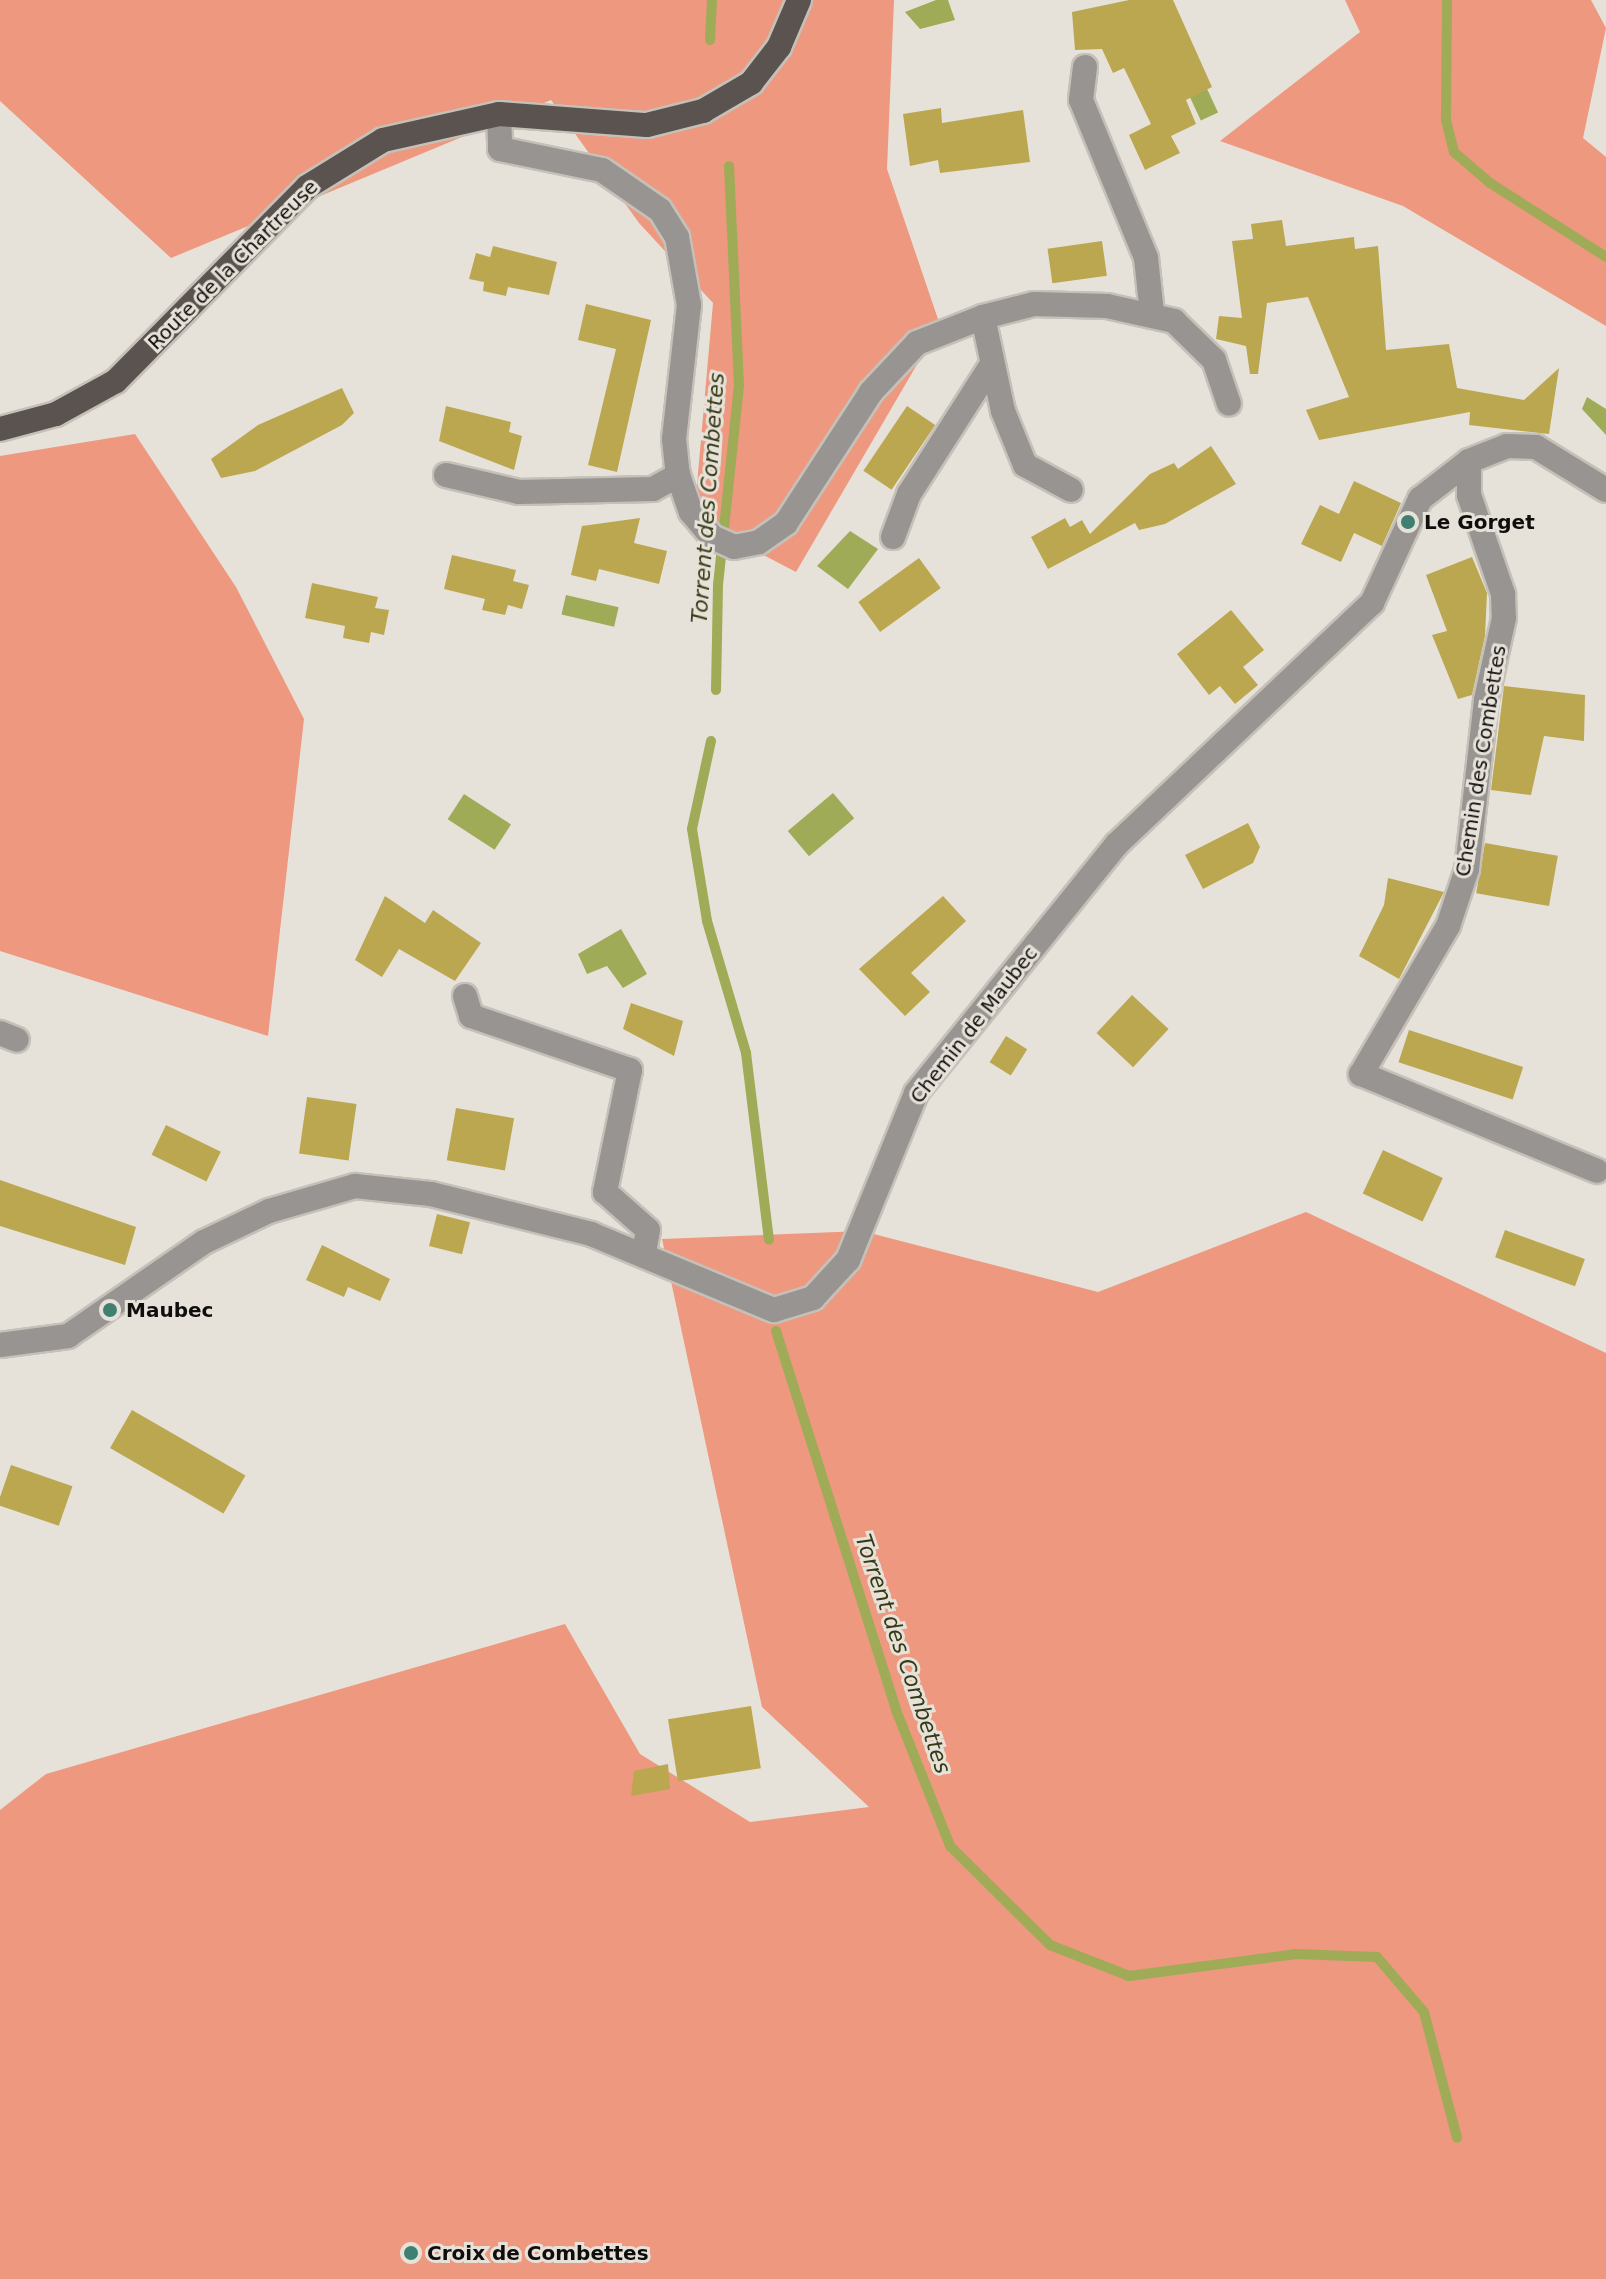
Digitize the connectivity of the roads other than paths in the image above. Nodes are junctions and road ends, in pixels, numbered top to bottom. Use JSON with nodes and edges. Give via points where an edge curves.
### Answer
{"nodes":[{"id":1,"x":799,"y":0,"type":"edge"},
{"id":2,"x":1085,"y":67,"type":"dead end"},
{"id":3,"x":499,"y":114,"type":"junction"},
{"id":4,"x":1152,"y":313,"type":"junction"},
{"id":5,"x":983,"y":317,"type":"junction"},
{"id":6,"x":992,"y":364,"type":"junction"},
{"id":7,"x":1229,"y":404,"type":"dead end"},
{"id":8,"x":0,"y":429,"type":"edge"},
{"id":9,"x":1469,"y":461,"type":"junction"},
{"id":10,"x":446,"y":475,"type":"dead end"},
{"id":11,"x":678,"y":475,"type":"junction"},
{"id":12,"x":1071,"y":490,"type":"dead end"},
{"id":13,"x":1606,"y":490,"type":"edge"},
{"id":14,"x":893,"y":537,"type":"dead end"},
{"id":15,"x":465,"y":996,"type":"dead end"},
{"id":16,"x":1597,"y":1171,"type":"dead end"},
{"id":17,"x":644,"y":1252,"type":"junction"},
{"id":18,"x":0,"y":1345,"type":"edge"}],
"edges":[{"from":1,"to":3,"type":"main road","name":"Route de la Chartreuse","via":[[779,47],[751,83],[703,111],[647,125]]},
{"from":2,"to":4,"type":"street","via":[[1081,100],[1146,258]]},
{"from":3,"to":8,"type":"main road","name":"Route de la Chartreuse","via":[[415,127],[350,158],[267,224],[116,381],[56,414]]},
{"from":3,"to":11,"type":"street","via":[[500,149],[602,170],[660,210],[677,237],[689,305],[674,439]]},
{"from":4,"to":5,"type":"street","via":[[1034,304]]},
{"from":4,"to":7,"type":"street","via":[[1174,321],[1214,360]]},
{"from":5,"to":6,"type":"street"},
{"from":5,"to":11,"type":"street","via":[[917,343],[871,392],[786,523],[759,542],[723,542],[691,512]]},
{"from":6,"to":12,"type":"street","via":[[1025,465]]},
{"from":6,"to":14,"type":"street","via":[[909,494]]},
{"from":9,"to":13,"type":"street","name":"Chemin de Maubec","via":[[1507,446],[1536,447]]},
{"from":9,"to":16,"type":"street","name":"Chemin des Combettes","via":[[1469,495],[1503,594],[1504,618],[1486,700],[1467,869],[1448,926],[1361,1074]]},
{"from":9,"to":17,"type":"street","name":"Chemin de Maubec","via":[[1420,499],[1372,603],[1343,636],[1117,844],[916,1093],[848,1260],[813,1298],[774,1310],[732,1299]]},
{"from":10,"to":11,"type":"street","via":[[519,492],[653,489]]},
{"from":15,"to":17,"type":"street","via":[[471,1016],[630,1070],[605,1192],[648,1230]]},
{"from":17,"to":18,"type":"street","name":"Chemin de Maubec","via":[[515,1212],[355,1186],[269,1211],[204,1242],[68,1336]]}]}
